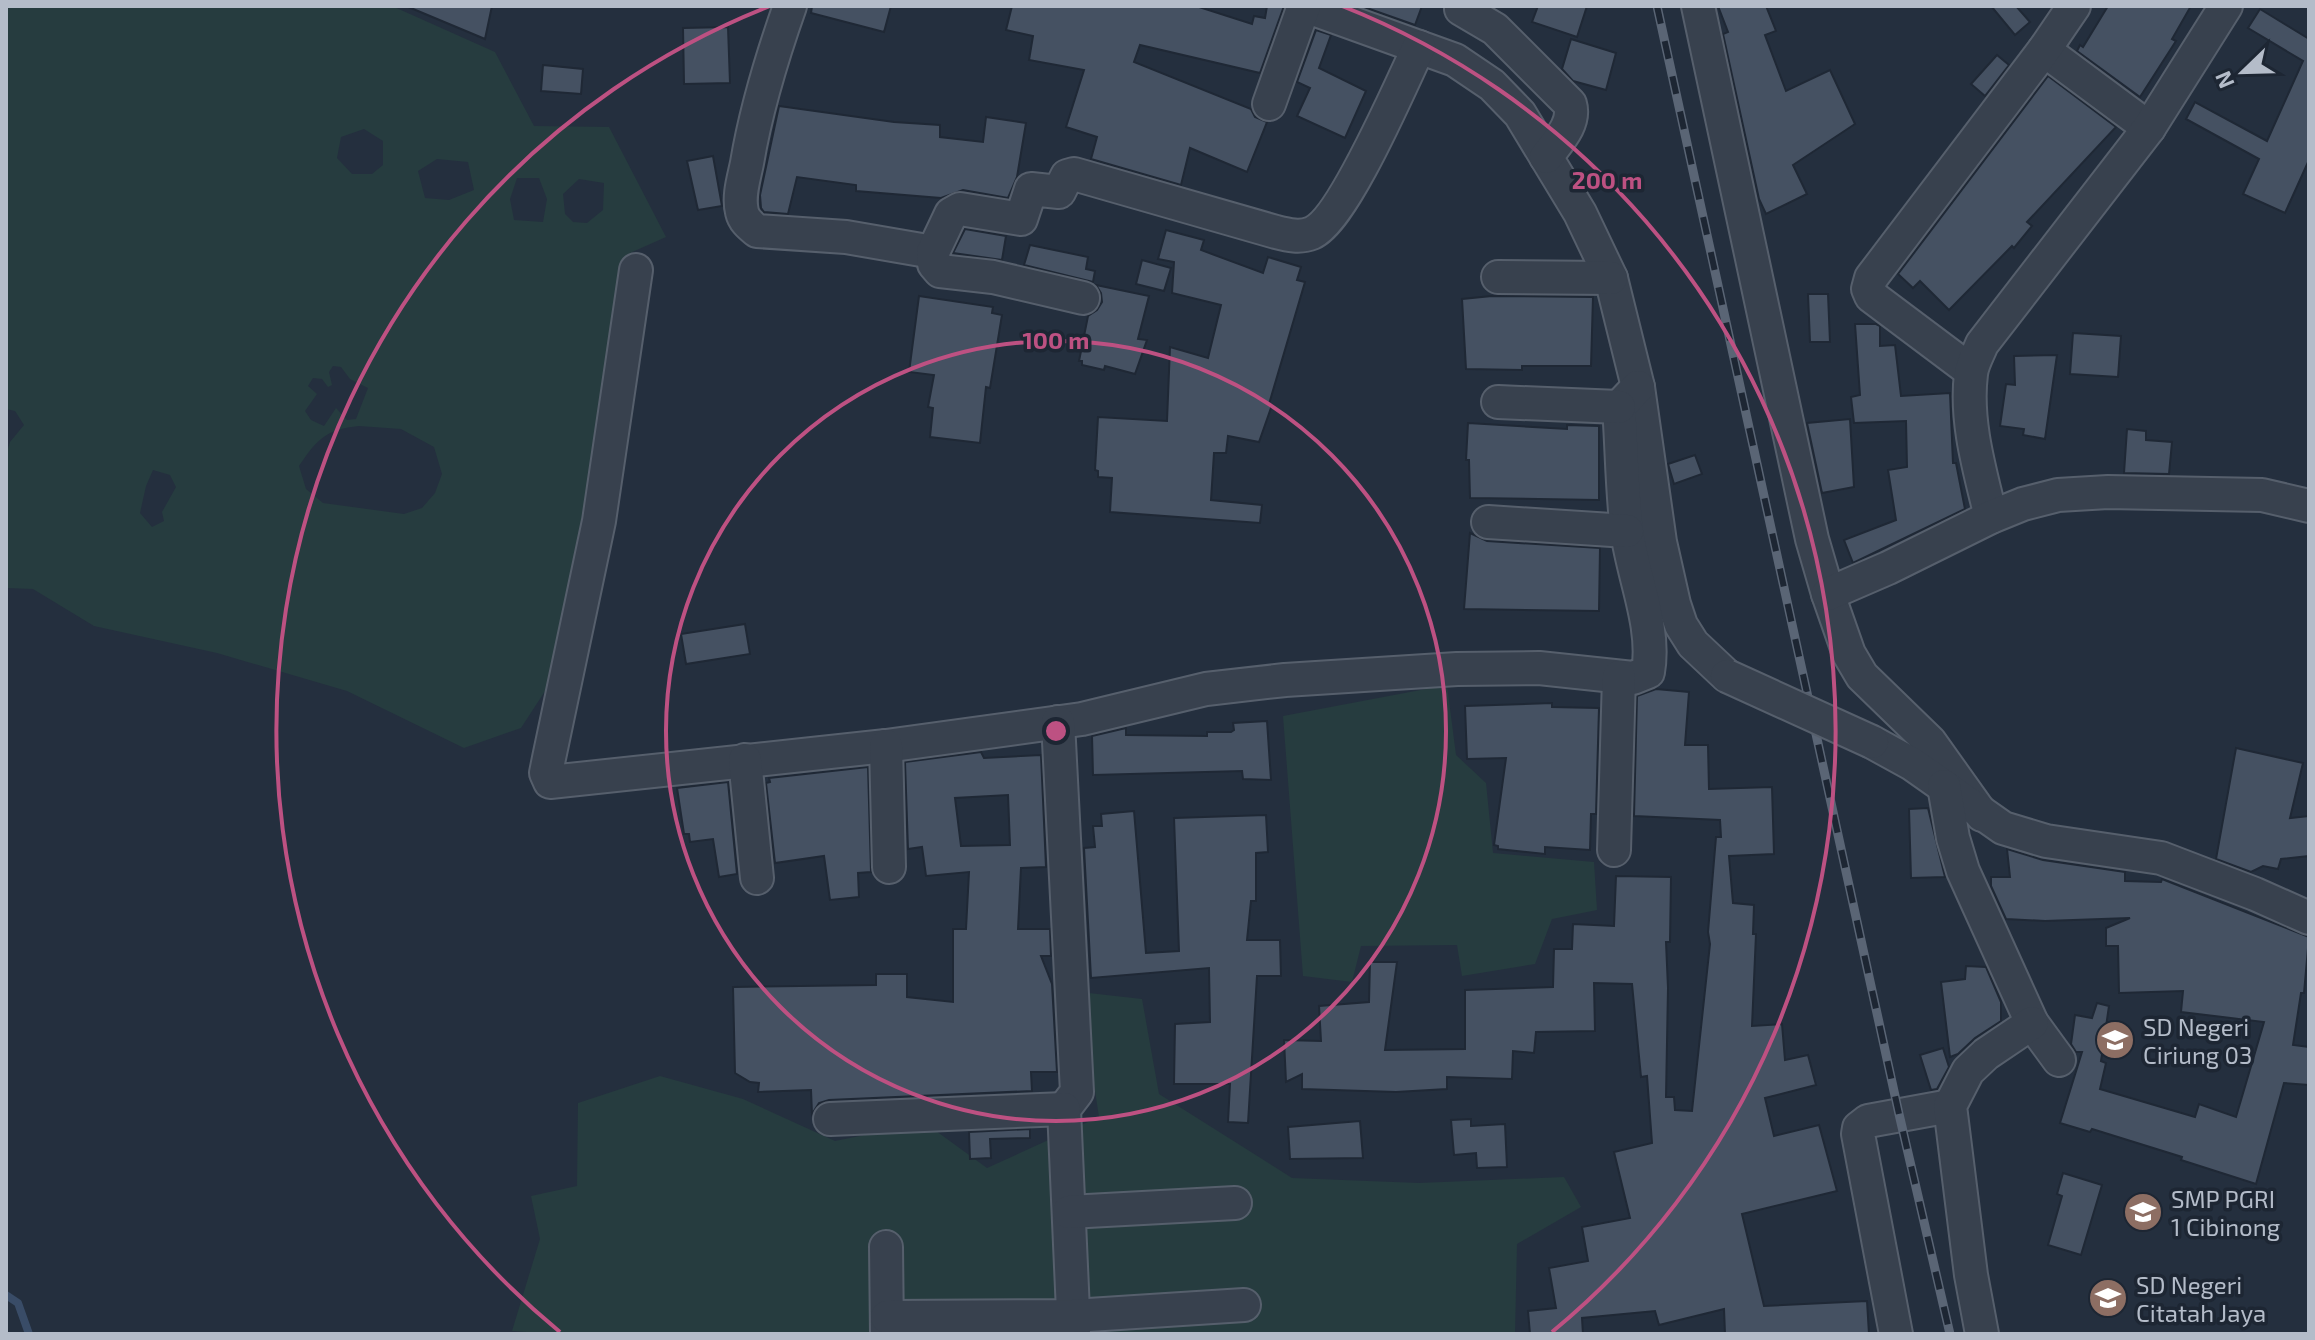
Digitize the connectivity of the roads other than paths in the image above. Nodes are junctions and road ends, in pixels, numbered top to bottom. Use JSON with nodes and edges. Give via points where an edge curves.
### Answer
{"nodes":[{"id":1,"x":790,"y":6,"type":"edge"},
{"id":2,"x":1304,"y":6,"type":"edge"},
{"id":3,"x":1698,"y":6,"type":"edge"},
{"id":4,"x":2074,"y":6,"type":"edge"},
{"id":5,"x":2226,"y":6,"type":"edge"},
{"id":6,"x":1461,"y":9,"type":"dead end"},
{"id":7,"x":1378,"y":18,"type":"edge"},
{"id":8,"x":1419,"y":47,"type":"junction"},
{"id":9,"x":2044,"y":50,"type":"junction"},
{"id":10,"x":1269,"y":104,"type":"dead end"},
{"id":11,"x":2149,"y":128,"type":"junction"},
{"id":12,"x":1546,"y":157,"type":"junction"},
{"id":13,"x":933,"y":252,"type":"junction"},
{"id":14,"x":636,"y":270,"type":"dead end"},
{"id":15,"x":1498,"y":277,"type":"dead end"},
{"id":16,"x":1611,"y":278,"type":"junction"},
{"id":17,"x":1083,"y":298,"type":"dead end"},
{"id":18,"x":1971,"y":371,"type":"junction"},
{"id":19,"x":1628,"y":397,"type":"junction"},
{"id":20,"x":1498,"y":402,"type":"dead end"},
{"id":21,"x":2309,"y":506,"type":"edge"},
{"id":22,"x":1991,"y":517,"type":"junction"},
{"id":23,"x":1488,"y":522,"type":"dead end"},
{"id":24,"x":1627,"y":531,"type":"junction"},
{"id":25,"x":1828,"y":594,"type":"junction"},
{"id":26,"x":1619,"y":677,"type":"junction"},
{"id":27,"x":1058,"y":722,"type":"junction"},
{"id":28,"x":886,"y":746,"type":"junction"},
{"id":29,"x":745,"y":760,"type":"junction"},
{"id":30,"x":1944,"y":786,"type":"junction"},
{"id":31,"x":1982,"y":815,"type":"junction"},
{"id":32,"x":1614,"y":850,"type":"dead end"},
{"id":33,"x":889,"y":867,"type":"dead end"},
{"id":34,"x":757,"y":878,"type":"dead end"},
{"id":35,"x":2309,"y":918,"type":"edge"},
{"id":36,"x":2032,"y":1023,"type":"junction"},
{"id":37,"x":2059,"y":1060,"type":"dead end"},
{"id":38,"x":1950,"y":1106,"type":"junction"},
{"id":39,"x":1064,"y":1109,"type":"junction"},
{"id":40,"x":830,"y":1119,"type":"dead end"},
{"id":41,"x":1235,"y":1203,"type":"dead end"},
{"id":42,"x":1069,"y":1212,"type":"junction"},
{"id":43,"x":886,"y":1247,"type":"dead end"},
{"id":44,"x":1244,"y":1305,"type":"dead end"},
{"id":45,"x":887,"y":1325,"type":"edge"},
{"id":46,"x":1074,"y":1325,"type":"edge"},
{"id":47,"x":1896,"y":1334,"type":"edge"},
{"id":48,"x":1982,"y":1334,"type":"edge"}],
"edges":[{"from":1,"to":13,"type":"street","via":[[752,132],[742,215],[757,231],[846,237]]},
{"from":2,"to":7,"type":"street"},
{"from":2,"to":10,"type":"street"},
{"from":3,"to":25,"type":"street"},
{"from":4,"to":9,"type":"street"},
{"from":5,"to":11,"type":"street"},
{"from":6,"to":12,"type":"street","via":[[1495,29],[1570,104],[1569,125]]},
{"from":7,"to":8,"type":"street"},
{"from":8,"to":12,"type":"street","via":[[1455,60],[1506,97]]},
{"from":8,"to":13,"type":"street","via":[[1344,199],[1311,233],[1276,232],[1074,174],[1067,176],[1059,192],[1031,189],[1021,219],[955,211]]},
{"from":9,"to":11,"type":"street"},
{"from":9,"to":18,"type":"street","via":[[1871,278],[1868,289]]},
{"from":11,"to":18,"type":"street","via":[[1982,344]]},
{"from":12,"to":16,"type":"street"},
{"from":13,"to":17,"type":"street","via":[[940,271]]},
{"from":14,"to":29,"type":"street","via":[[599,521],[547,778],[556,782]]},
{"from":15,"to":16,"type":"street"},
{"from":16,"to":19,"type":"street"},
{"from":18,"to":22,"type":"street","via":[[1974,443]]},
{"from":19,"to":20,"type":"street"},
{"from":19,"to":24,"type":"street"},
{"from":19,"to":30,"type":"street","bridge":true,"via":[[1674,604],[1693,644],[1727,676],[1872,742]]},
{"from":21,"to":22,"type":"street","via":[[2262,495],[2108,492],[2058,495]]},
{"from":22,"to":25,"type":"street"},
{"from":23,"to":24,"type":"street"},
{"from":24,"to":26,"type":"street","via":[[1650,660],[1648,672]]},
{"from":25,"to":31,"type":"street","via":[[1862,676],[1930,742]]},
{"from":26,"to":27,"type":"street","via":[[1539,668],[1285,680],[1206,689]]},
{"from":26,"to":32,"type":"street"},
{"from":27,"to":28,"type":"street"},
{"from":27,"to":39,"type":"street","via":[[1077,1092]]},
{"from":28,"to":29,"type":"street"},
{"from":28,"to":33,"type":"street"},
{"from":29,"to":34,"type":"street"},
{"from":30,"to":31,"type":"street"},
{"from":30,"to":36,"type":"street","via":[[1963,871]]},
{"from":31,"to":35,"type":"street","via":[[2003,828],[2046,841],[2161,858]]},
{"from":36,"to":37,"type":"street"},
{"from":36,"to":38,"type":"street","via":[[1968,1071]]},
{"from":38,"to":47,"type":"street","via":[[1868,1121],[1859,1128]]},
{"from":38,"to":48,"type":"street"},
{"from":39,"to":40,"type":"street"},
{"from":39,"to":42,"type":"street"},
{"from":41,"to":42,"type":"street"},
{"from":42,"to":46,"type":"street"},
{"from":43,"to":45,"type":"street"},
{"from":44,"to":46,"type":"street"},
{"from":45,"to":46,"type":"street"}]}
